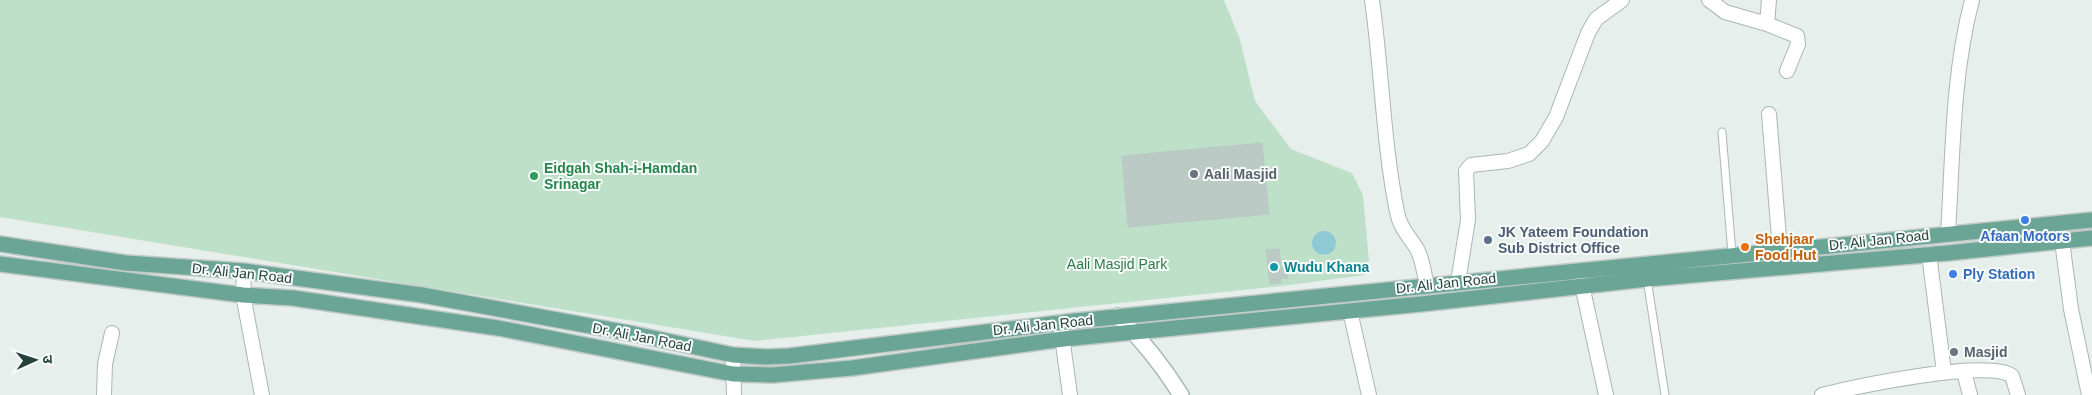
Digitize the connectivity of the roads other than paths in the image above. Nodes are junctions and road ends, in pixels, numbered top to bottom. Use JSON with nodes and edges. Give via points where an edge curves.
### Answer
{"nodes":[{"id":1,"x":1372,"y":0,"type":"edge"},
{"id":2,"x":1622,"y":0,"type":"edge"},
{"id":3,"x":1710,"y":0,"type":"edge"},
{"id":4,"x":1769,"y":0,"type":"edge"},
{"id":5,"x":1972,"y":0,"type":"edge"},
{"id":6,"x":1767,"y":24,"type":"junction"},
{"id":7,"x":1787,"y":71,"type":"dead end"},
{"id":8,"x":1769,"y":114,"type":"dead end"},
{"id":9,"x":1722,"y":132,"type":"dead end"},
{"id":10,"x":2092,"y":220,"type":"edge"},
{"id":11,"x":1948,"y":233,"type":"junction"},
{"id":12,"x":2092,"y":238,"type":"edge"},
{"id":13,"x":2062,"y":241,"type":"junction"},
{"id":14,"x":0,"y":244,"type":"edge"},
{"id":15,"x":1780,"y":250,"type":"junction"},
{"id":16,"x":1732,"y":254,"type":"junction"},
{"id":17,"x":1929,"y":254,"type":"junction"},
{"id":18,"x":0,"y":264,"type":"edge"},
{"id":19,"x":1579,"y":269,"type":"junction"},
{"id":20,"x":244,"y":271,"type":"junction"},
{"id":21,"x":1647,"y":279,"type":"junction"},
{"id":22,"x":1458,"y":282,"type":"junction"},
{"id":23,"x":1426,"y":286,"type":"junction"},
{"id":24,"x":1581,"y":286,"type":"junction"},
{"id":25,"x":243,"y":295,"type":"junction"},
{"id":26,"x":1254,"y":303,"type":"junction"},
{"id":27,"x":1350,"y":311,"type":"junction"},
{"id":28,"x":1118,"y":316,"type":"junction"},
{"id":29,"x":1256,"y":320,"type":"junction"},
{"id":30,"x":1060,"y":322,"type":"junction"},
{"id":31,"x":1134,"y":332,"type":"junction"},
{"id":32,"x":112,"y":333,"type":"dead end"},
{"id":33,"x":1063,"y":340,"type":"junction"},
{"id":34,"x":733,"y":355,"type":"junction"},
{"id":35,"x":1944,"y":372,"type":"junction"},
{"id":36,"x":1964,"y":372,"type":"junction"},
{"id":37,"x":733,"y":374,"type":"junction"},
{"id":38,"x":1878,"y":388,"type":"edge"},
{"id":39,"x":104,"y":395,"type":"edge"},
{"id":40,"x":262,"y":395,"type":"edge"},
{"id":41,"x":734,"y":395,"type":"edge"},
{"id":42,"x":1070,"y":395,"type":"edge"},
{"id":43,"x":1181,"y":395,"type":"edge"},
{"id":44,"x":1368,"y":395,"type":"edge"},
{"id":45,"x":1606,"y":395,"type":"edge"},
{"id":46,"x":1665,"y":395,"type":"edge"},
{"id":47,"x":1822,"y":395,"type":"edge"},
{"id":48,"x":1970,"y":395,"type":"edge"},
{"id":49,"x":2018,"y":395,"type":"edge"},
{"id":50,"x":2089,"y":395,"type":"edge"}],
"edges":[{"from":1,"to":23,"type":"street","via":[[1387,152],[1398,214],[1401,227],[1417,248]]},
{"from":2,"to":22,"type":"street","via":[[1596,19],[1588,33],[1556,117],[1542,141],[1529,154],[1508,161],[1471,165],[1466,171],[1468,220]]},
{"from":3,"to":6,"type":"street","via":[[1725,12]]},
{"from":4,"to":6,"type":"street"},
{"from":5,"to":11,"type":"street","via":[[1954,126]]},
{"from":6,"to":7,"type":"street","via":[[1796,36],[1798,40]]},
{"from":8,"to":15,"type":"street"},
{"from":9,"to":16,"type":"lane"},
{"from":10,"to":11,"type":"main road","name":"Dr. Ali Jan Road"},
{"from":11,"to":15,"type":"main road","name":"Dr. Ali Jan Road"},
{"from":12,"to":13,"type":"main road","name":"Dr. Ali Jan Road"},
{"from":13,"to":17,"type":"main road","name":"Dr. Ali Jan Road"},
{"from":13,"to":50,"type":"street","via":[[2071,309]]},
{"from":14,"to":20,"type":"main road","name":"Dr. Ali Jan Road","via":[[126,262]]},
{"from":15,"to":16,"type":"main road","name":"Dr. Ali Jan Road"},
{"from":16,"to":19,"type":"main road","name":"Dr. Ali Jan Road"},
{"from":17,"to":21,"type":"main road","name":"Dr. Ali Jan Road"},
{"from":17,"to":35,"type":"street"},
{"from":18,"to":25,"type":"main road","name":"Dr. Ali Jan Road"},
{"from":19,"to":22,"type":"main road","name":"Dr. Ali Jan Road"},
{"from":19,"to":24,"type":"street"},
{"from":20,"to":25,"type":"street"},
{"from":20,"to":34,"type":"main road","name":"Dr. Ali Jan Road","via":[[422,295]]},
{"from":21,"to":24,"type":"main road","name":"Dr. Ali Jan Road"},
{"from":21,"to":46,"type":"lane"},
{"from":22,"to":23,"type":"main road","name":"Dr. Ali Jan Road"},
{"from":23,"to":26,"type":"main road","name":"Dr. Ali Jan Road"},
{"from":24,"to":27,"type":"main road","name":"Dr. Ali Jan Road"},
{"from":24,"to":45,"type":"street"},
{"from":25,"to":37,"type":"main road","name":"Dr. Ali Jan Road","via":[[293,298],[498,328]]},
{"from":25,"to":40,"type":"street"},
{"from":26,"to":28,"type":"main road","name":"Dr. Ali Jan Road"},
{"from":26,"to":29,"type":"main road"},
{"from":27,"to":29,"type":"main road","name":"Dr. Ali Jan Road"},
{"from":27,"to":44,"type":"street"},
{"from":28,"to":30,"type":"main road","name":"Dr. Ali Jan Road"},
{"from":28,"to":31,"type":"main road"},
{"from":29,"to":31,"type":"main road","name":"Dr. Ali Jan Road"},
{"from":30,"to":33,"type":"street"},
{"from":30,"to":34,"type":"main road","name":"Dr. Ali Jan Road","via":[[789,356]]},
{"from":31,"to":33,"type":"main road","name":"Dr. Ali Jan Road"},
{"from":31,"to":43,"type":"main road"},
{"from":32,"to":39,"type":"street","via":[[105,364]]},
{"from":33,"to":37,"type":"main road","name":"Dr. Ali Jan Road","via":[[852,368],[773,375]]},
{"from":33,"to":42,"type":"street"},
{"from":34,"to":37,"type":"street"},
{"from":35,"to":36,"type":"street"},
{"from":35,"to":38,"type":"street"},
{"from":36,"to":48,"type":"street"},
{"from":36,"to":49,"type":"street","via":[[2008,372]]},
{"from":37,"to":41,"type":"street"},
{"from":38,"to":47,"type":"street"}]}
